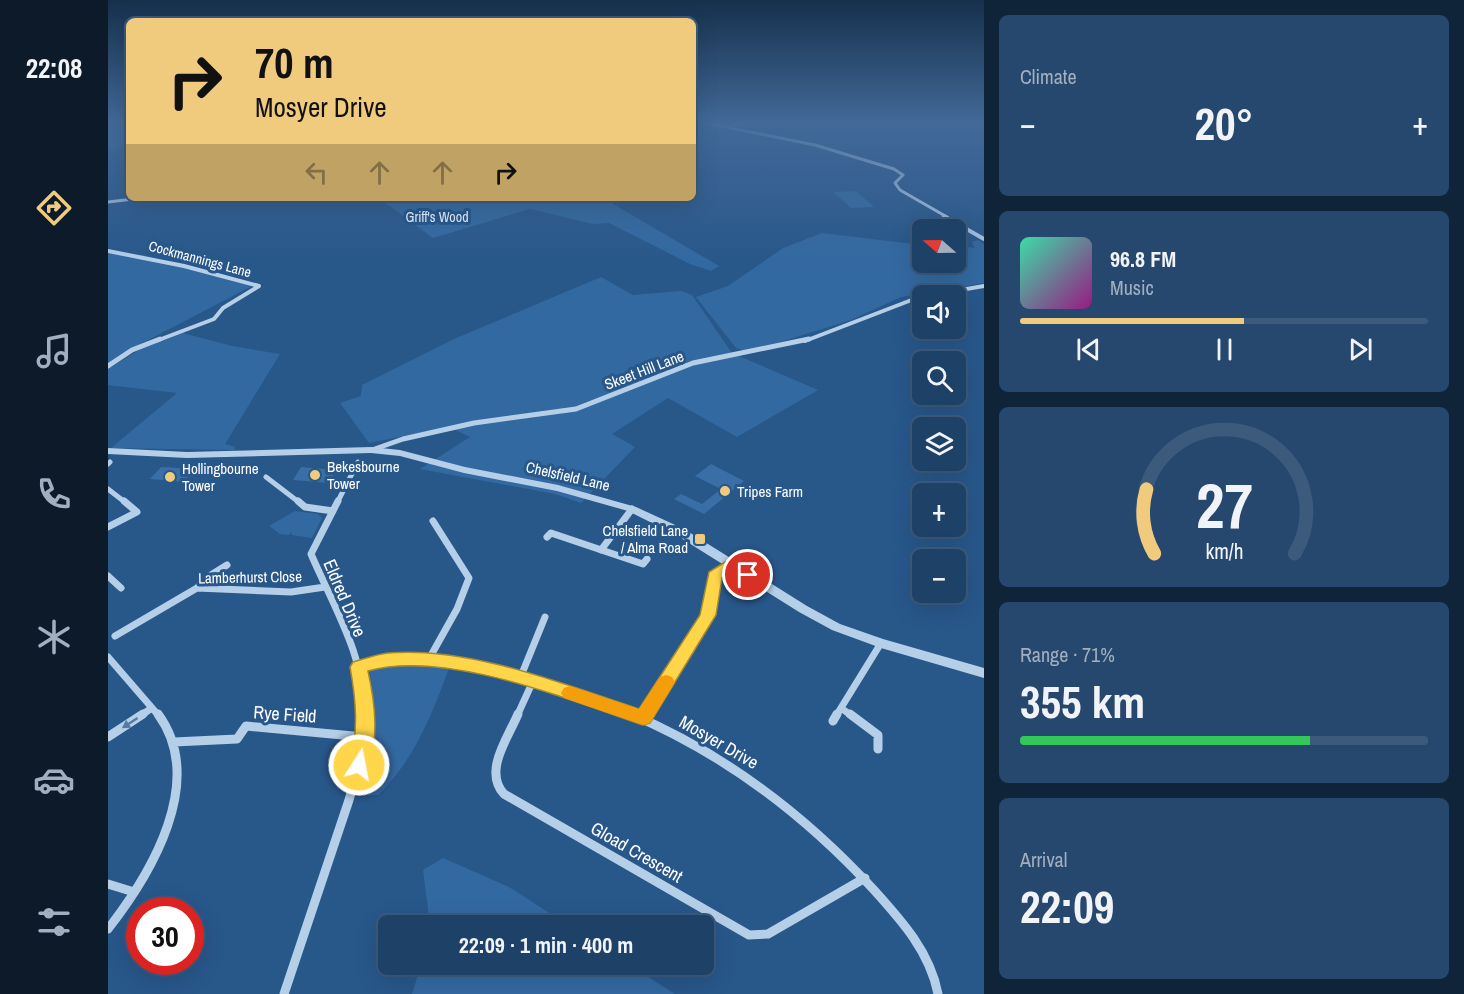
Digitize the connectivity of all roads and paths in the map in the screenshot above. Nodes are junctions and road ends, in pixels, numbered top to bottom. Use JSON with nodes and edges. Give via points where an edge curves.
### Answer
{"nodes":[{"id":1,"x":892,"y":168,"type":"edge"},
{"id":2,"x":126,"y":200,"type":"edge"},
{"id":3,"x":108,"y":202,"type":"edge"},
{"id":4,"x":984,"y":238,"type":"edge"},
{"id":5,"x":108,"y":251,"type":"edge"},
{"id":6,"x":984,"y":286,"type":"edge"},
{"id":7,"x":966,"y":289,"type":"edge"},
{"id":8,"x":912,"y":299,"type":"edge"},
{"id":9,"x":108,"y":366,"type":"edge"},
{"id":10,"x":403,"y":439,"type":"junction"},
{"id":11,"x":372,"y":450,"type":"junction"},
{"id":12,"x":400,"y":453,"type":"junction"},
{"id":13,"x":109,"y":459,"type":"edge"},
{"id":14,"x":358,"y":462,"type":"dead end"},
{"id":15,"x":266,"y":477,"type":"dead end"},
{"id":16,"x":108,"y":489,"type":"edge"},
{"id":17,"x":632,"y":509,"type":"junction"},
{"id":18,"x":333,"y":512,"type":"junction"},
{"id":19,"x":433,"y":521,"type":"dead end"},
{"id":20,"x":108,"y":527,"type":"edge"},
{"id":21,"x":547,"y":537,"type":"dead end"},
{"id":22,"x":601,"y":550,"type":"junction"},
{"id":23,"x":647,"y":559,"type":"dead end"},
{"id":24,"x":730,"y":564,"type":"junction"},
{"id":25,"x":227,"y":565,"type":"dead end"},
{"id":26,"x":108,"y":576,"type":"edge"},
{"id":27,"x":325,"y":587,"type":"junction"},
{"id":28,"x":122,"y":588,"type":"dead end"},
{"id":29,"x":196,"y":588,"type":"junction"},
{"id":30,"x":545,"y":617,"type":"dead end"},
{"id":31,"x":115,"y":636,"type":"dead end"},
{"id":32,"x":881,"y":643,"type":"junction"},
{"id":33,"x":108,"y":657,"type":"edge"},
{"id":34,"x":429,"y":659,"type":"junction"},
{"id":35,"x":359,"y":667,"type":"junction"},
{"id":36,"x":984,"y":673,"type":"edge"},
{"id":37,"x":521,"y":676,"type":"junction"},
{"id":38,"x":533,"y":681,"type":"junction"},
{"id":39,"x":152,"y":708,"type":"junction"},
{"id":40,"x":841,"y":708,"type":"junction"},
{"id":41,"x":643,"y":717,"type":"junction"},
{"id":42,"x":833,"y":721,"type":"dead end"},
{"id":43,"x":108,"y":737,"type":"edge"},
{"id":44,"x":364,"y":737,"type":"junction"},
{"id":45,"x":174,"y":742,"type":"junction"},
{"id":46,"x":878,"y":749,"type":"dead end"},
{"id":47,"x":865,"y":878,"type":"junction"},
{"id":48,"x":108,"y":884,"type":"edge"},
{"id":49,"x":134,"y":891,"type":"junction"},
{"id":50,"x":108,"y":929,"type":"edge"},
{"id":51,"x":284,"y":994,"type":"edge"},
{"id":52,"x":938,"y":994,"type":"edge"}],
"edges":[{"from":1,"to":4,"type":"street","via":[[903,175],[895,183],[900,189]]},
{"from":2,"to":3,"type":"street"},
{"from":5,"to":9,"type":"street","name":"Cockmannings Lane","via":[[187,264],[259,286],[214,319],[132,350]]},
{"from":6,"to":7,"type":"street","name":"Skeet Hill Lane"},
{"from":8,"to":10,"type":"street","name":"Skeet Hill Lane","via":[[801,342],[693,363],[576,409],[474,423]]},
{"from":10,"to":11,"type":"street","name":"Skeet Hill Lane"},
{"from":10,"to":12,"type":"street"},
{"from":11,"to":12,"type":"street","name":"Chelsfield Lane"},
{"from":11,"to":13,"type":"street","name":"Chelsfield Lane"},
{"from":12,"to":17,"type":"street","name":"Chelsfield Lane","via":[[558,488]]},
{"from":14,"to":18,"type":"street","name":"Eldred Drive"},
{"from":15,"to":18,"type":"street","via":[[305,507]]},
{"from":16,"to":20,"type":"street","via":[[137,512]]},
{"from":17,"to":22,"type":"street"},
{"from":17,"to":24,"type":"street","name":"Chelsfield Lane","via":[[680,532]]},
{"from":18,"to":27,"type":"street","name":"Eldred Drive","via":[[310,554]]},
{"from":19,"to":34,"type":"street","via":[[469,578],[465,595]]},
{"from":21,"to":22,"type":"street","via":[[551,533]]},
{"from":22,"to":23,"type":"street","via":[[644,564]]},
{"from":24,"to":32,"type":"street","name":"Chelsfield Lane","via":[[837,627]]},
{"from":24,"to":41,"type":"street","via":[[714,575],[708,615]]},
{"from":25,"to":29,"type":"street"},
{"from":26,"to":28,"type":"street"},
{"from":27,"to":29,"type":"street","name":"Lamberhurst Close","via":[[291,592]]},
{"from":27,"to":35,"type":"street","name":"Eldred Drive"},
{"from":29,"to":31,"type":"street","name":"Lamberhurst Close"},
{"from":30,"to":37,"type":"street"},
{"from":32,"to":36,"type":"street","name":"Chelsfield Lane"},
{"from":32,"to":40,"type":"street"},
{"from":33,"to":39,"type":"street"},
{"from":34,"to":35,"type":"street","name":"Mosyer Drive","via":[[386,659]]},
{"from":34,"to":37,"type":"street","name":"Mosyer Drive"},
{"from":35,"to":44,"type":"street","name":"Eldred Drive","via":[[365,700]]},
{"from":37,"to":38,"type":"street","name":"Mosyer Drive"},
{"from":38,"to":41,"type":"street","name":"Mosyer Drive"},
{"from":38,"to":47,"type":"street","name":"Gload Crescent","via":[[496,761],[498,789],[509,798],[749,935],[768,934]]},
{"from":39,"to":43,"type":"street","one_way":true},
{"from":39,"to":45,"type":"street"},
{"from":40,"to":42,"type":"street"},
{"from":40,"to":46,"type":"street","via":[[878,735]]},
{"from":41,"to":47,"type":"street","name":"Mosyer Drive","via":[[738,770],[797,813]]},
{"from":44,"to":45,"type":"street","name":"Rye Field","via":[[246,726],[237,739]]},
{"from":44,"to":51,"type":"street","name":"Eldred Drive","via":[[349,800]]},
{"from":45,"to":49,"type":"street","via":[[179,776],[174,806]]},
{"from":47,"to":52,"type":"street","name":"Mosyer Drive","via":[[922,948]]},
{"from":48,"to":49,"type":"street"},
{"from":49,"to":50,"type":"street"}]}
